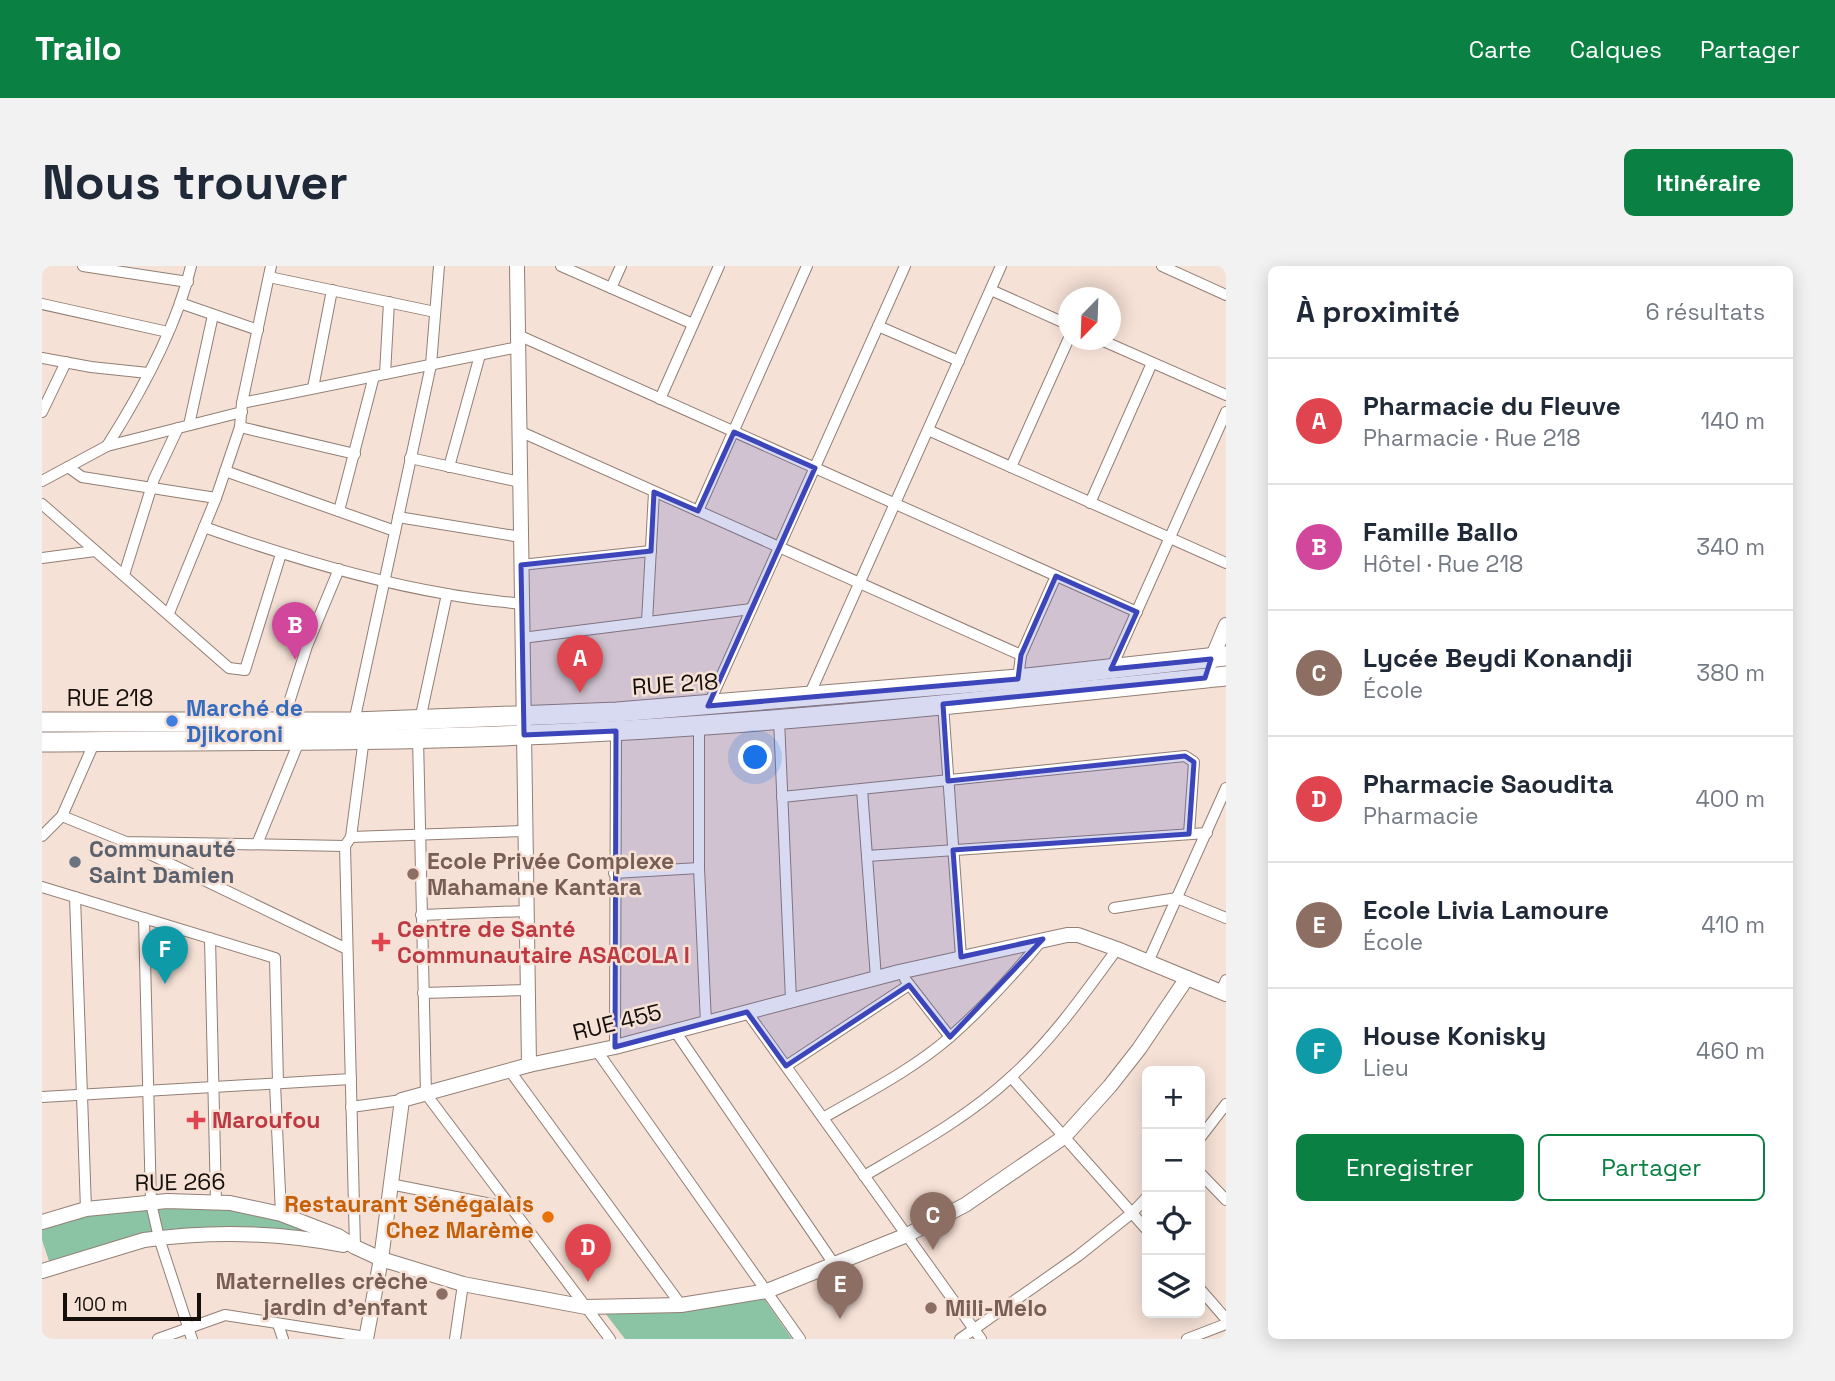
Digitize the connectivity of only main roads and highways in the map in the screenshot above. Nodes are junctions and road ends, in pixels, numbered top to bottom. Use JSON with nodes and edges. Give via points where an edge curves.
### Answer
{"nodes":[{"id":1,"x":1220,"y":665,"type":"edge"},
{"id":2,"x":809,"y":707,"type":"junction"},
{"id":3,"x":42,"y":722,"type":"edge"},
{"id":4,"x":524,"y":726,"type":"junction"},
{"id":5,"x":359,"y":730,"type":"junction"},
{"id":6,"x":42,"y":742,"type":"edge"}],
"edges":[{"from":1,"to":2,"type":"highway","name":"RUE 218","via":[[1111,669]]},
{"from":1,"to":2,"type":"highway","name":"RUE 218","via":[[943,704]]},
{"from":2,"to":4,"type":"highway","name":"RUE 218","via":[[708,706]]},
{"from":2,"to":4,"type":"highway","name":"RUE 218","via":[[779,719],[616,731]]},
{"from":3,"to":5,"type":"highway","name":"RUE 218"},
{"from":4,"to":5,"type":"highway","name":"RUE 218"},
{"from":5,"to":6,"type":"highway","name":"RUE 218","via":[[300,739]]}]}
